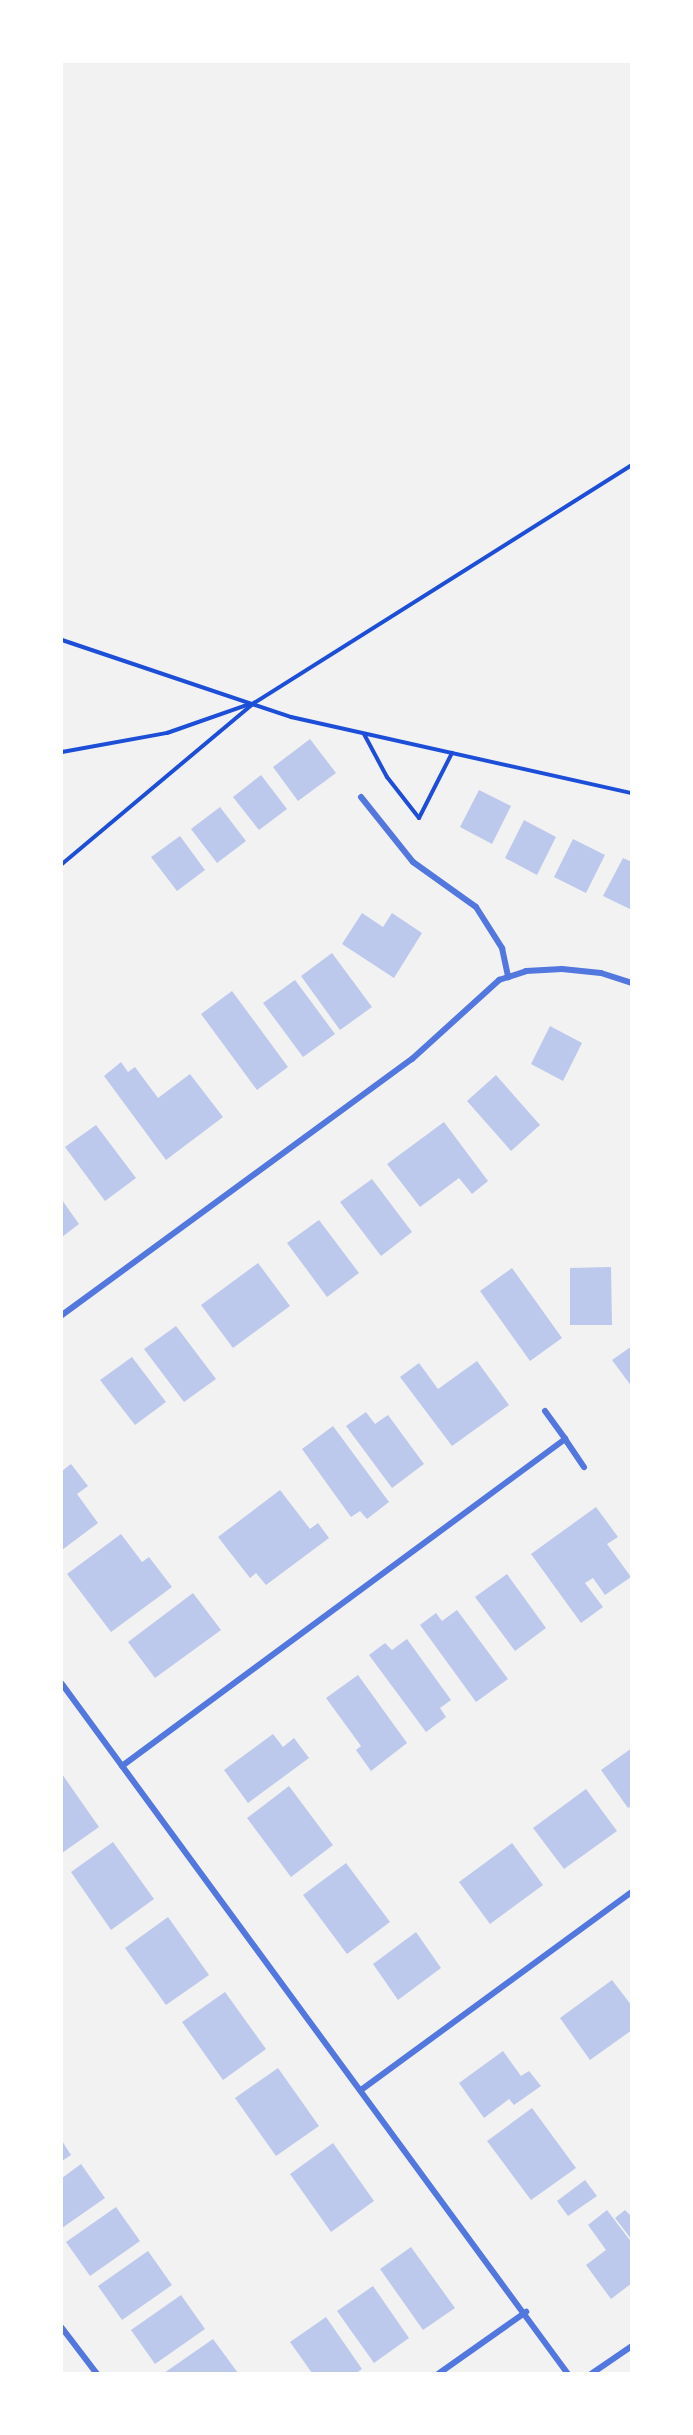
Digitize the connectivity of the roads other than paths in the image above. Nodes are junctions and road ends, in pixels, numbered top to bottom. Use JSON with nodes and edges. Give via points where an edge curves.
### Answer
{"nodes":[{"id":1,"x":361,"y":797,"type":"dead end"},
{"id":2,"x":508,"y":977,"type":"junction"},
{"id":3,"x":632,"y":983,"type":"edge"},
{"id":4,"x":62,"y":1315,"type":"edge"},
{"id":5,"x":545,"y":1411,"type":"dead end"},
{"id":6,"x":565,"y":1439,"type":"junction"},
{"id":7,"x":584,"y":1467,"type":"dead end"},
{"id":8,"x":62,"y":1684,"type":"edge"},
{"id":9,"x":122,"y":1766,"type":"junction"},
{"id":10,"x":632,"y":1892,"type":"edge"},
{"id":11,"x":361,"y":2090,"type":"junction"},
{"id":12,"x":526,"y":2312,"type":"junction"},
{"id":13,"x":62,"y":2328,"type":"edge"},
{"id":14,"x":632,"y":2346,"type":"edge"},
{"id":15,"x":96,"y":2373,"type":"edge"},
{"id":16,"x":438,"y":2373,"type":"edge"},
{"id":17,"x":568,"y":2373,"type":"edge"},
{"id":18,"x":591,"y":2373,"type":"edge"}],
"edges":[{"from":1,"to":2,"type":"street","via":[[413,862],[476,907],[501,948]]},
{"from":2,"to":3,"type":"street","via":[[525,971],[562,969],[601,973]]},
{"from":2,"to":4,"type":"street","via":[[487,990],[412,1059]]},
{"from":5,"to":6,"type":"street"},
{"from":6,"to":7,"type":"street"},
{"from":6,"to":9,"type":"street"},
{"from":8,"to":9,"type":"street"},
{"from":9,"to":11,"type":"street"},
{"from":10,"to":11,"type":"street"},
{"from":11,"to":12,"type":"street"},
{"from":12,"to":16,"type":"street"},
{"from":12,"to":17,"type":"street"},
{"from":13,"to":15,"type":"street"},
{"from":14,"to":18,"type":"street"}]}
